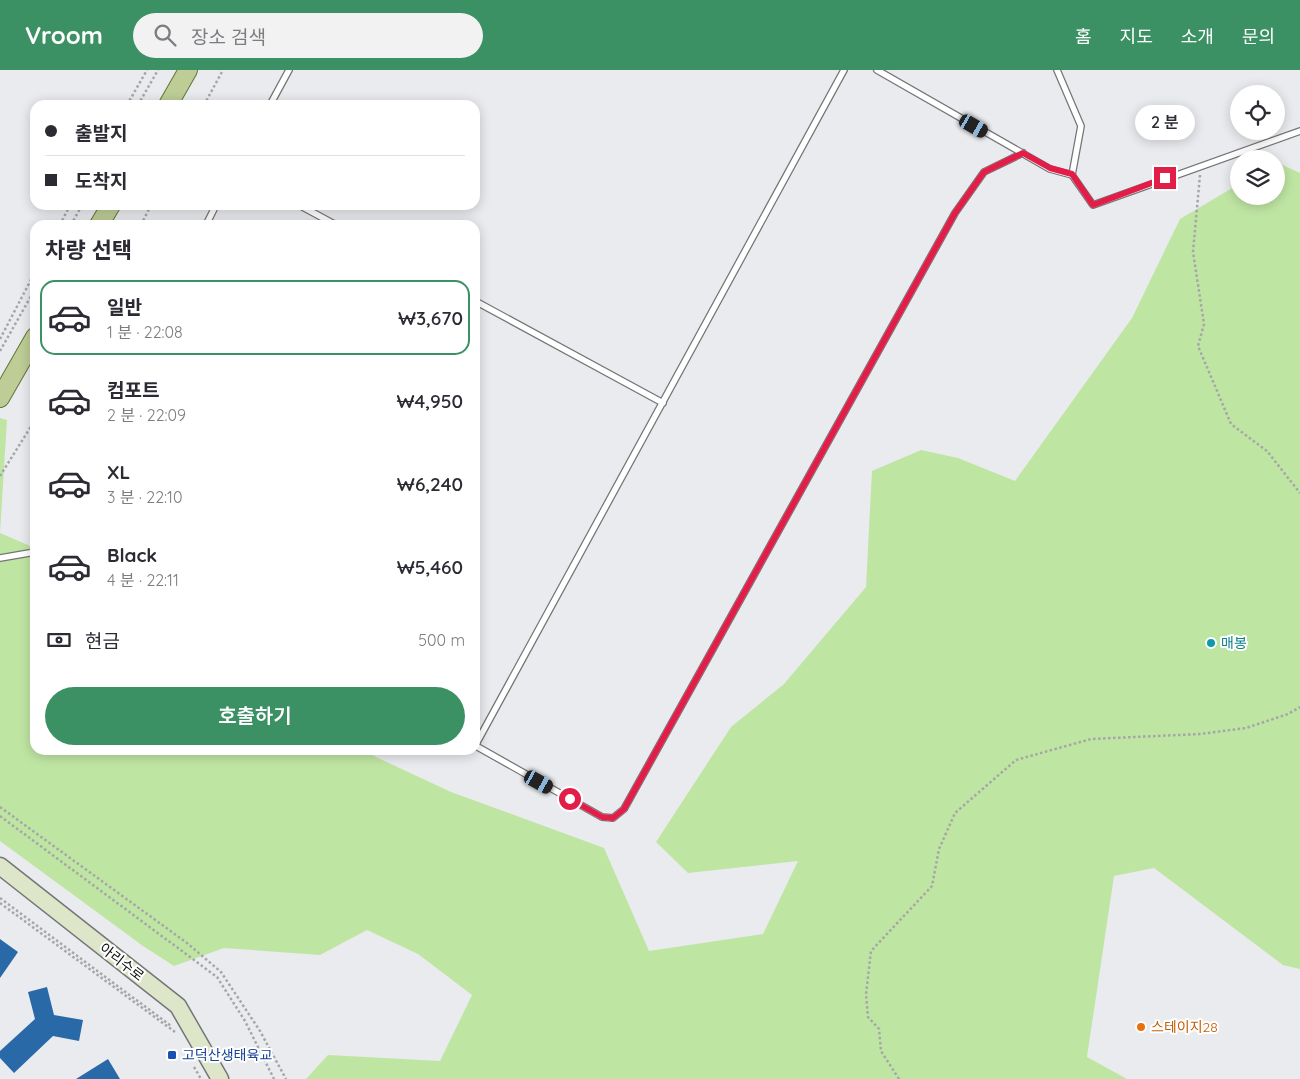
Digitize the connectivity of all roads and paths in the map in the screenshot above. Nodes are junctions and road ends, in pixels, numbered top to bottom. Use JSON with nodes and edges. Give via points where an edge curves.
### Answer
{"nodes":[{"id":1,"x":146,"y":70,"type":"edge"},
{"id":2,"x":158,"y":70,"type":"edge"},
{"id":3,"x":188,"y":70,"type":"edge"},
{"id":4,"x":223,"y":70,"type":"edge"},
{"id":5,"x":289,"y":70,"type":"edge"},
{"id":6,"x":844,"y":70,"type":"edge"},
{"id":7,"x":877,"y":70,"type":"edge"},
{"id":8,"x":1057,"y":70,"type":"edge"},
{"id":9,"x":130,"y":100,"type":"edge"},
{"id":10,"x":141,"y":100,"type":"edge"},
{"id":11,"x":171,"y":100,"type":"edge"},
{"id":12,"x":207,"y":100,"type":"edge"},
{"id":13,"x":273,"y":100,"type":"edge"},
{"id":14,"x":1300,"y":131,"type":"edge"},
{"id":15,"x":1023,"y":153,"type":"junction"},
{"id":16,"x":1201,"y":165,"type":"junction"},
{"id":17,"x":1072,"y":174,"type":"junction"},
{"id":18,"x":308,"y":210,"type":"edge"},
{"id":19,"x":327,"y":220,"type":"edge"},
{"id":20,"x":30,"y":282,"type":"edge"},
{"id":21,"x":30,"y":298,"type":"edge"},
{"id":22,"x":480,"y":304,"type":"edge"},
{"id":23,"x":0,"y":339,"type":"edge"},
{"id":24,"x":30,"y":346,"type":"edge"},
{"id":25,"x":0,"y":351,"type":"edge"},
{"id":26,"x":0,"y":398,"type":"edge"},
{"id":27,"x":663,"y":403,"type":"junction"},
{"id":28,"x":30,"y":428,"type":"edge"},
{"id":29,"x":0,"y":476,"type":"edge"},
{"id":30,"x":1300,"y":493,"type":"edge"},
{"id":31,"x":30,"y":553,"type":"edge"},
{"id":32,"x":0,"y":558,"type":"edge"},
{"id":33,"x":1300,"y":707,"type":"edge"},
{"id":34,"x":480,"y":737,"type":"edge"},
{"id":35,"x":480,"y":749,"type":"edge"},
{"id":36,"x":0,"y":807,"type":"edge"},
{"id":37,"x":0,"y":816,"type":"edge"},
{"id":38,"x":0,"y":866,"type":"edge"},
{"id":39,"x":0,"y":898,"type":"edge"},
{"id":40,"x":0,"y":903,"type":"edge"},
{"id":41,"x":178,"y":1030,"type":"dead end"},
{"id":42,"x":180,"y":1040,"type":"dead end"},
{"id":43,"x":201,"y":1079,"type":"edge"},
{"id":44,"x":205,"y":1079,"type":"edge"},
{"id":45,"x":220,"y":1079,"type":"edge"},
{"id":46,"x":274,"y":1079,"type":"edge"},
{"id":47,"x":286,"y":1079,"type":"edge"},
{"id":48,"x":899,"y":1079,"type":"edge"}],
"edges":[{"from":1,"to":9,"type":"path"},
{"from":2,"to":10,"type":"path"},
{"from":3,"to":11,"type":"main road"},
{"from":4,"to":12,"type":"path"},
{"from":5,"to":13,"type":"lane"},
{"from":6,"to":27,"type":"lane"},
{"from":7,"to":15,"type":"lane"},
{"from":8,"to":17,"type":"lane","via":[[1081,126]]},
{"from":14,"to":16,"type":"lane"},
{"from":15,"to":17,"type":"lane","via":[[1050,168]]},
{"from":15,"to":35,"type":"lane","via":[[984,172],[955,213],[624,809],[613,818],[602,817]]},
{"from":16,"to":17,"type":"lane","via":[[1093,205]]},
{"from":16,"to":30,"type":"path","via":[[1194,252],[1204,324],[1198,346],[1230,424],[1266,451]]},
{"from":18,"to":19,"type":"lane"},
{"from":20,"to":23,"type":"path"},
{"from":21,"to":25,"type":"path"},
{"from":22,"to":27,"type":"lane"},
{"from":24,"to":26,"type":"main road"},
{"from":27,"to":34,"type":"lane"},
{"from":28,"to":29,"type":"path"},
{"from":31,"to":32,"type":"lane"},
{"from":33,"to":48,"type":"path","via":[[1246,728],[1200,734],[1091,739],[1016,760],[955,813],[939,849],[932,886],[871,951],[866,994],[868,1017],[879,1029],[881,1051]]},
{"from":36,"to":47,"type":"path","via":[[187,943],[221,972],[260,1031]]},
{"from":37,"to":46,"type":"path","via":[[217,978],[245,1021]]},
{"from":38,"to":45,"type":"main road","name":"아리수로","via":[[178,1006]]},
{"from":39,"to":41,"type":"path"},
{"from":40,"to":42,"type":"path","via":[[176,1032]]},
{"from":43,"to":44,"type":"path","via":[[194,1063]]}]}
